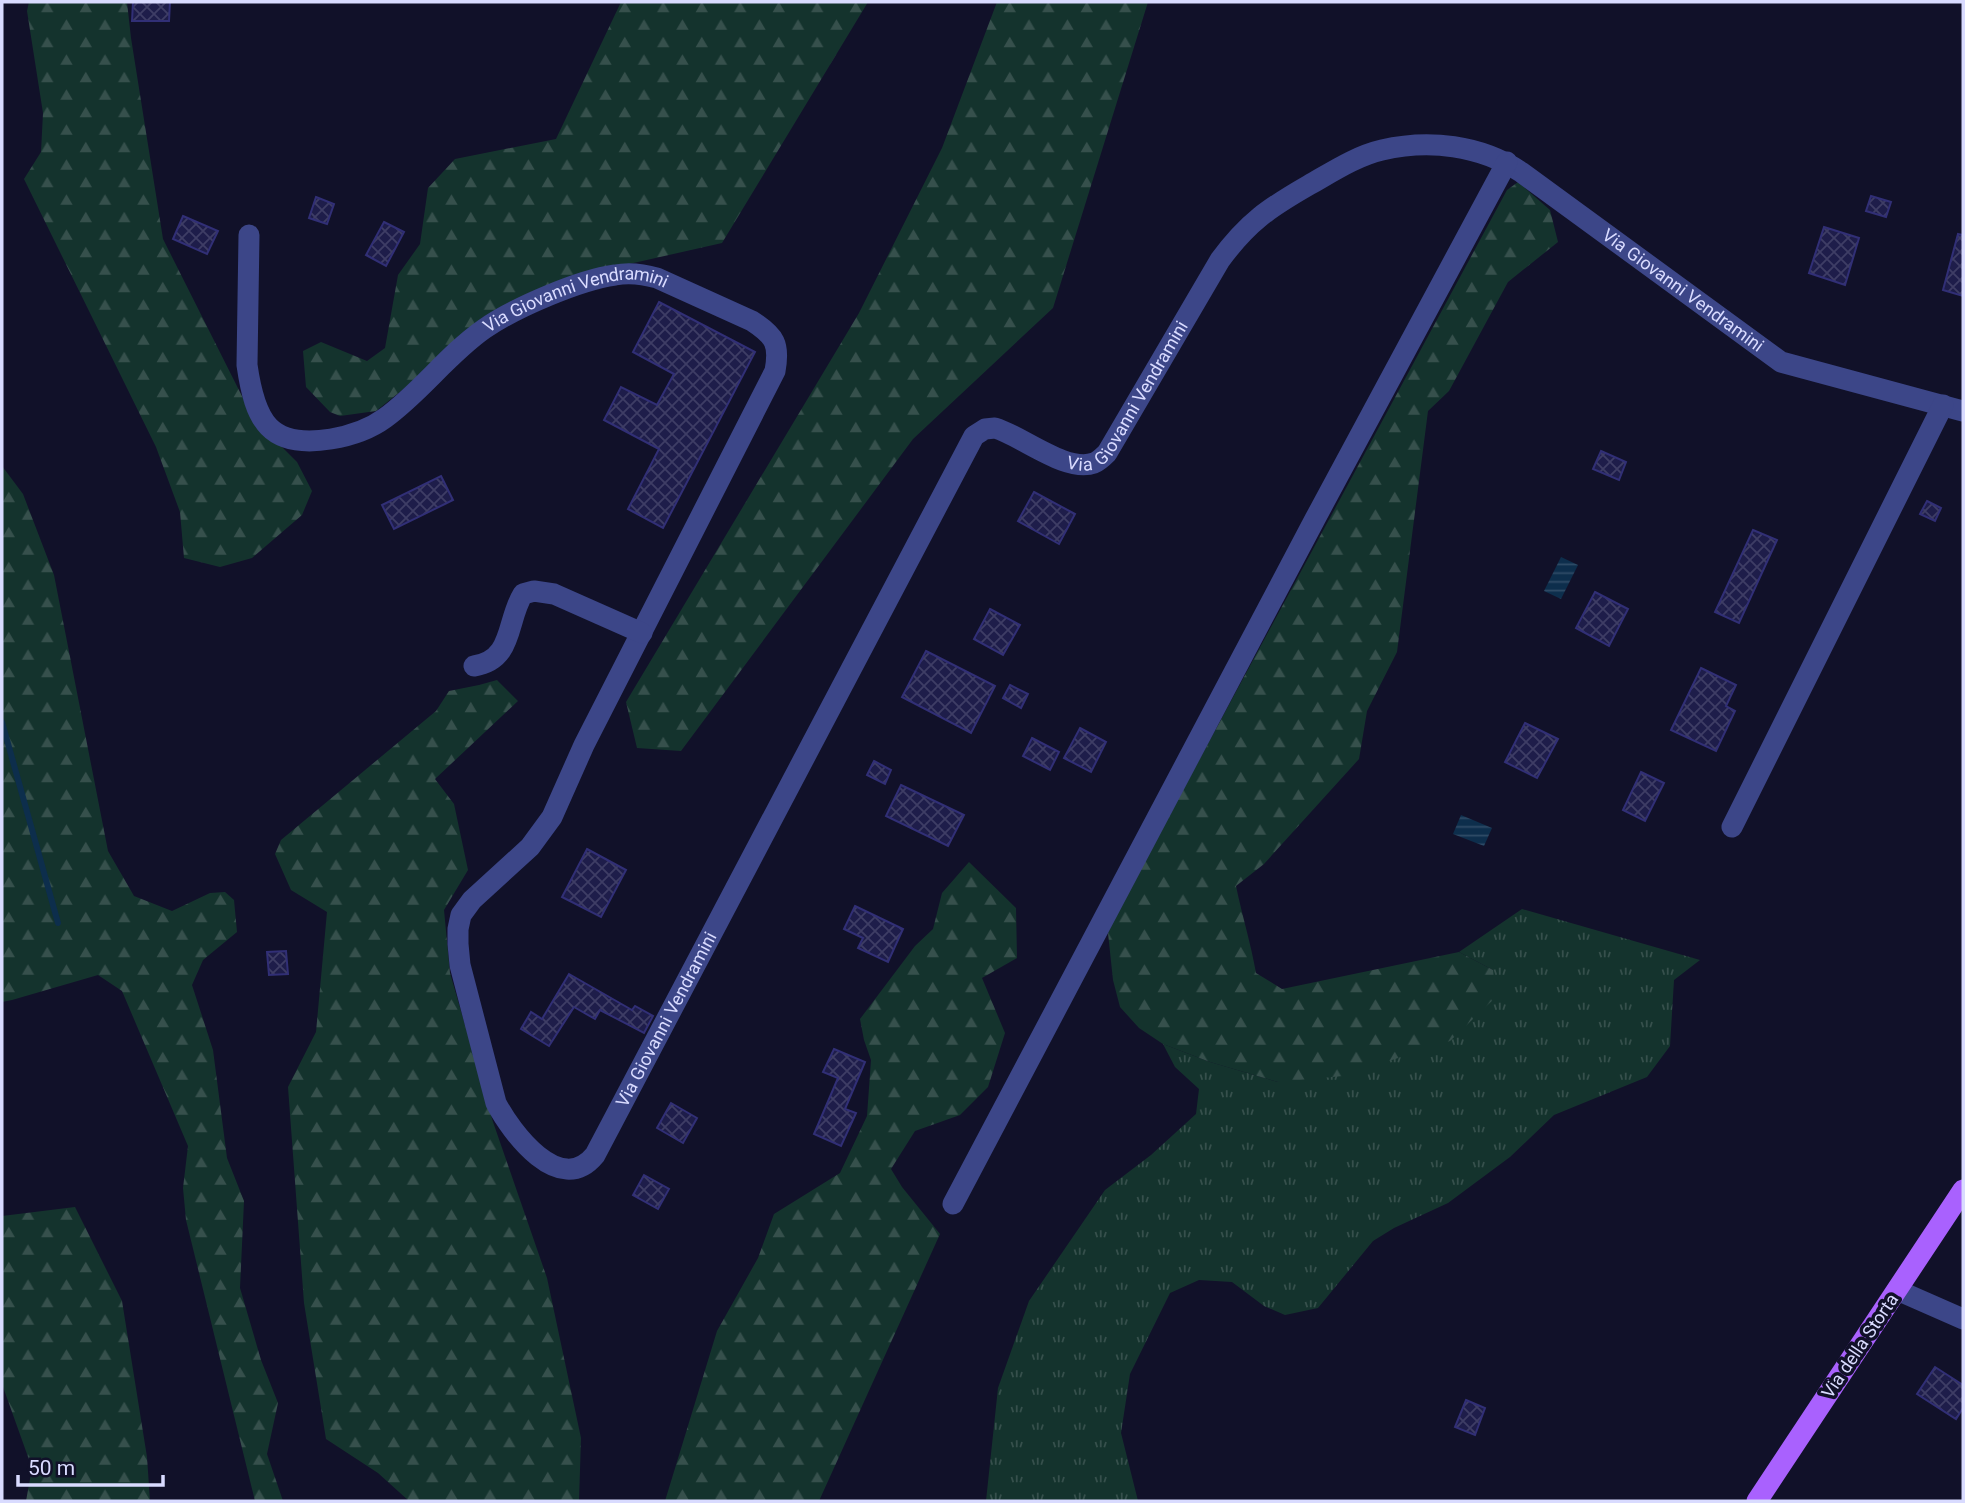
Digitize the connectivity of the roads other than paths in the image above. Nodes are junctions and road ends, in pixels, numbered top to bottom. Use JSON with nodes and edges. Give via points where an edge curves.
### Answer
{"nodes":[{"id":1,"x":1507,"y":162,"type":"junction"},
{"id":2,"x":249,"y":235,"type":"dead end"},
{"id":3,"x":1953,"y":408,"type":"edge"},
{"id":4,"x":642,"y":633,"type":"junction"},
{"id":5,"x":474,"y":666,"type":"dead end"},
{"id":6,"x":1732,"y":827,"type":"dead end"},
{"id":7,"x":1963,"y":1190,"type":"edge"},
{"id":8,"x":953,"y":1204,"type":"dead end"},
{"id":9,"x":1897,"y":1290,"type":"junction"},
{"id":10,"x":1963,"y":1319,"type":"edge"},
{"id":11,"x":1757,"y":1501,"type":"edge"}],
"edges":[{"from":1,"to":3,"type":"street","name":"Via Giovanni Vendramini","via":[[1781,362]]},
{"from":1,"to":4,"type":"street","name":"Via Giovanni Vendramini","via":[[1472,149],[1441,146],[1380,150],[1323,177],[1262,215],[1220,260],[1107,453],[1093,464],[1065,462],[995,428],[974,436],[595,1155],[579,1168],[564,1168],[527,1147],[496,1103],[462,975],[458,929],[468,904],[530,847],[552,817]]},
{"from":1,"to":8,"type":"street"},
{"from":2,"to":4,"type":"street","name":"Via Giovanni Vendramini","via":[[247,365],[253,397],[268,426],[296,441],[340,437],[382,420],[492,324],[602,277],[643,274],[657,278],[767,331],[778,355],[775,371]]},
{"from":3,"to":6,"type":"street"},
{"from":4,"to":5,"type":"street","via":[[554,594],[534,591],[523,594],[517,603],[506,642],[495,657]]},
{"from":7,"to":9,"type":"main road","name":"Via della Storta"},
{"from":9,"to":10,"type":"street"},
{"from":9,"to":11,"type":"main road","name":"Via della Storta"}]}
